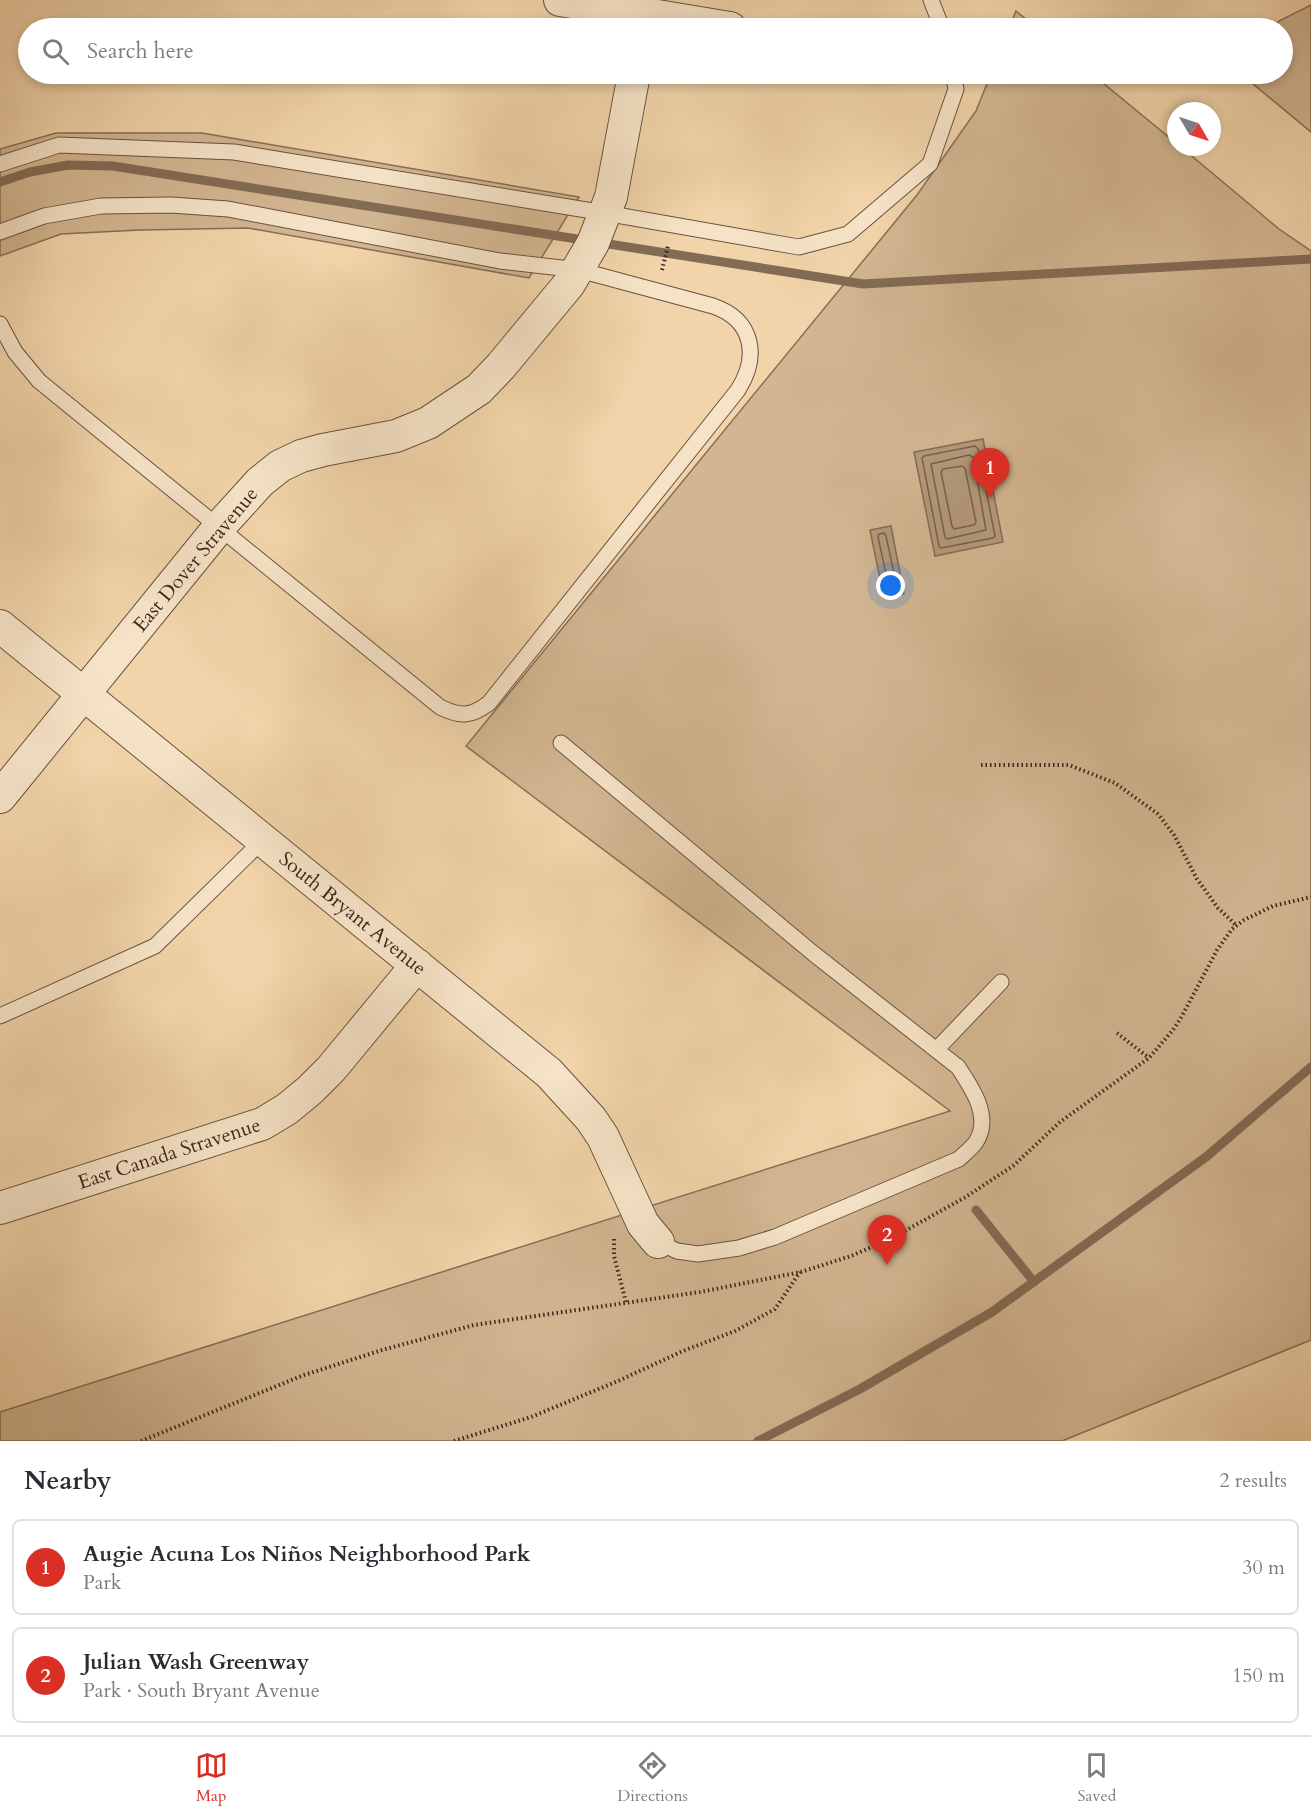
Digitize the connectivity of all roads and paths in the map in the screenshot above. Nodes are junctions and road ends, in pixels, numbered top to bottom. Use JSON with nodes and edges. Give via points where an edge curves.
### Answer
{"nodes":[{"id":1,"x":560,"y":0,"type":"edge"},
{"id":2,"x":931,"y":0,"type":"edge"},
{"id":3,"x":630,"y":13,"type":"edge"},
{"id":4,"x":663,"y":18,"type":"edge"},
{"id":5,"x":938,"y":18,"type":"edge"},
{"id":6,"x":632,"y":84,"type":"edge"},
{"id":7,"x":955,"y":84,"type":"edge"},
{"id":8,"x":0,"y":164,"type":"edge"},
{"id":9,"x":605,"y":213,"type":"junction"},
{"id":10,"x":0,"y":232,"type":"edge"},
{"id":11,"x":671,"y":236,"type":"dead end"},
{"id":12,"x":579,"y":270,"type":"junction"},
{"id":13,"x":660,"y":275,"type":"dead end"},
{"id":14,"x":0,"y":324,"type":"edge"},
{"id":15,"x":220,"y":526,"type":"junction"},
{"id":16,"x":0,"y":626,"type":"edge"},
{"id":17,"x":85,"y":695,"type":"junction"},
{"id":18,"x":561,"y":743,"type":"dead end"},
{"id":19,"x":981,"y":765,"type":"dead end"},
{"id":20,"x":0,"y":797,"type":"edge"},
{"id":21,"x":263,"y":840,"type":"junction"},
{"id":22,"x":1237,"y":926,"type":"dead end"},
{"id":23,"x":417,"y":965,"type":"junction"},
{"id":24,"x":1000,"y":982,"type":"dead end"},
{"id":25,"x":0,"y":1016,"type":"edge"},
{"id":26,"x":1117,"y":1033,"type":"dead end"},
{"id":27,"x":936,"y":1049,"type":"junction"},
{"id":28,"x":1149,"y":1058,"type":"dead end"},
{"id":29,"x":0,"y":1208,"type":"edge"},
{"id":30,"x":658,"y":1242,"type":"joint"},
{"id":31,"x":801,"y":1272,"type":"dead end"},
{"id":32,"x":454,"y":1441,"type":"edge"}],
"edges":[{"from":1,"to":3,"type":"street"},
{"from":2,"to":5,"type":"lane"},
{"from":3,"to":4,"type":"street"},
{"from":6,"to":9,"type":"street","name":"East Dover Stravenue"},
{"from":7,"to":9,"type":"lane","via":[[930,164],[848,234],[799,248]]},
{"from":8,"to":9,"type":"lane","via":[[59,145],[234,152]]},
{"from":9,"to":12,"type":"street","name":"East Dover Stravenue"},
{"from":10,"to":12,"type":"lane","via":[[44,216],[101,206],[171,205],[228,209],[500,261]]},
{"from":11,"to":13,"type":"path"},
{"from":12,"to":15,"type":"street","name":"East Dover Stravenue","via":[[501,366],[464,400],[428,423],[396,436],[323,450],[290,461],[260,482]]},
{"from":12,"to":15,"type":"lane","via":[[723,310],[739,321],[748,336],[748,368],[738,390],[489,703],[468,714],[454,714],[440,707]]},
{"from":14,"to":15,"type":"lane","via":[[15,352],[39,381]]},
{"from":15,"to":17,"type":"street","name":"East Dover Stravenue"},
{"from":16,"to":17,"type":"street","name":"South Bryant Avenue"},
{"from":17,"to":20,"type":"street","name":"East Dover Stravenue"},
{"from":17,"to":21,"type":"street","name":"South Bryant Avenue"},
{"from":18,"to":27,"type":"lane","via":[[814,954]]},
{"from":19,"to":22,"type":"path","via":[[1069,765],[1115,783],[1158,814],[1197,879]]},
{"from":21,"to":23,"type":"street","name":"South Bryant Avenue"},
{"from":21,"to":25,"type":"lane","via":[[155,946]]},
{"from":23,"to":29,"type":"street","name":"East Canada Stravenue","via":[[331,1069],[287,1109],[262,1124]]},
{"from":23,"to":30,"type":"street","name":"South Bryant Avenue","via":[[549,1073],[591,1119],[643,1224]]},
{"from":24,"to":27,"type":"lane"},
{"from":26,"to":28,"type":"path"},
{"from":27,"to":30,"type":"lane","via":[[958,1067],[981,1110],[982,1126],[976,1142],[959,1159],[775,1237],[739,1248],[698,1254],[677,1251]]},
{"from":31,"to":32,"type":"path","via":[[774,1309],[735,1331],[531,1417]]}]}
